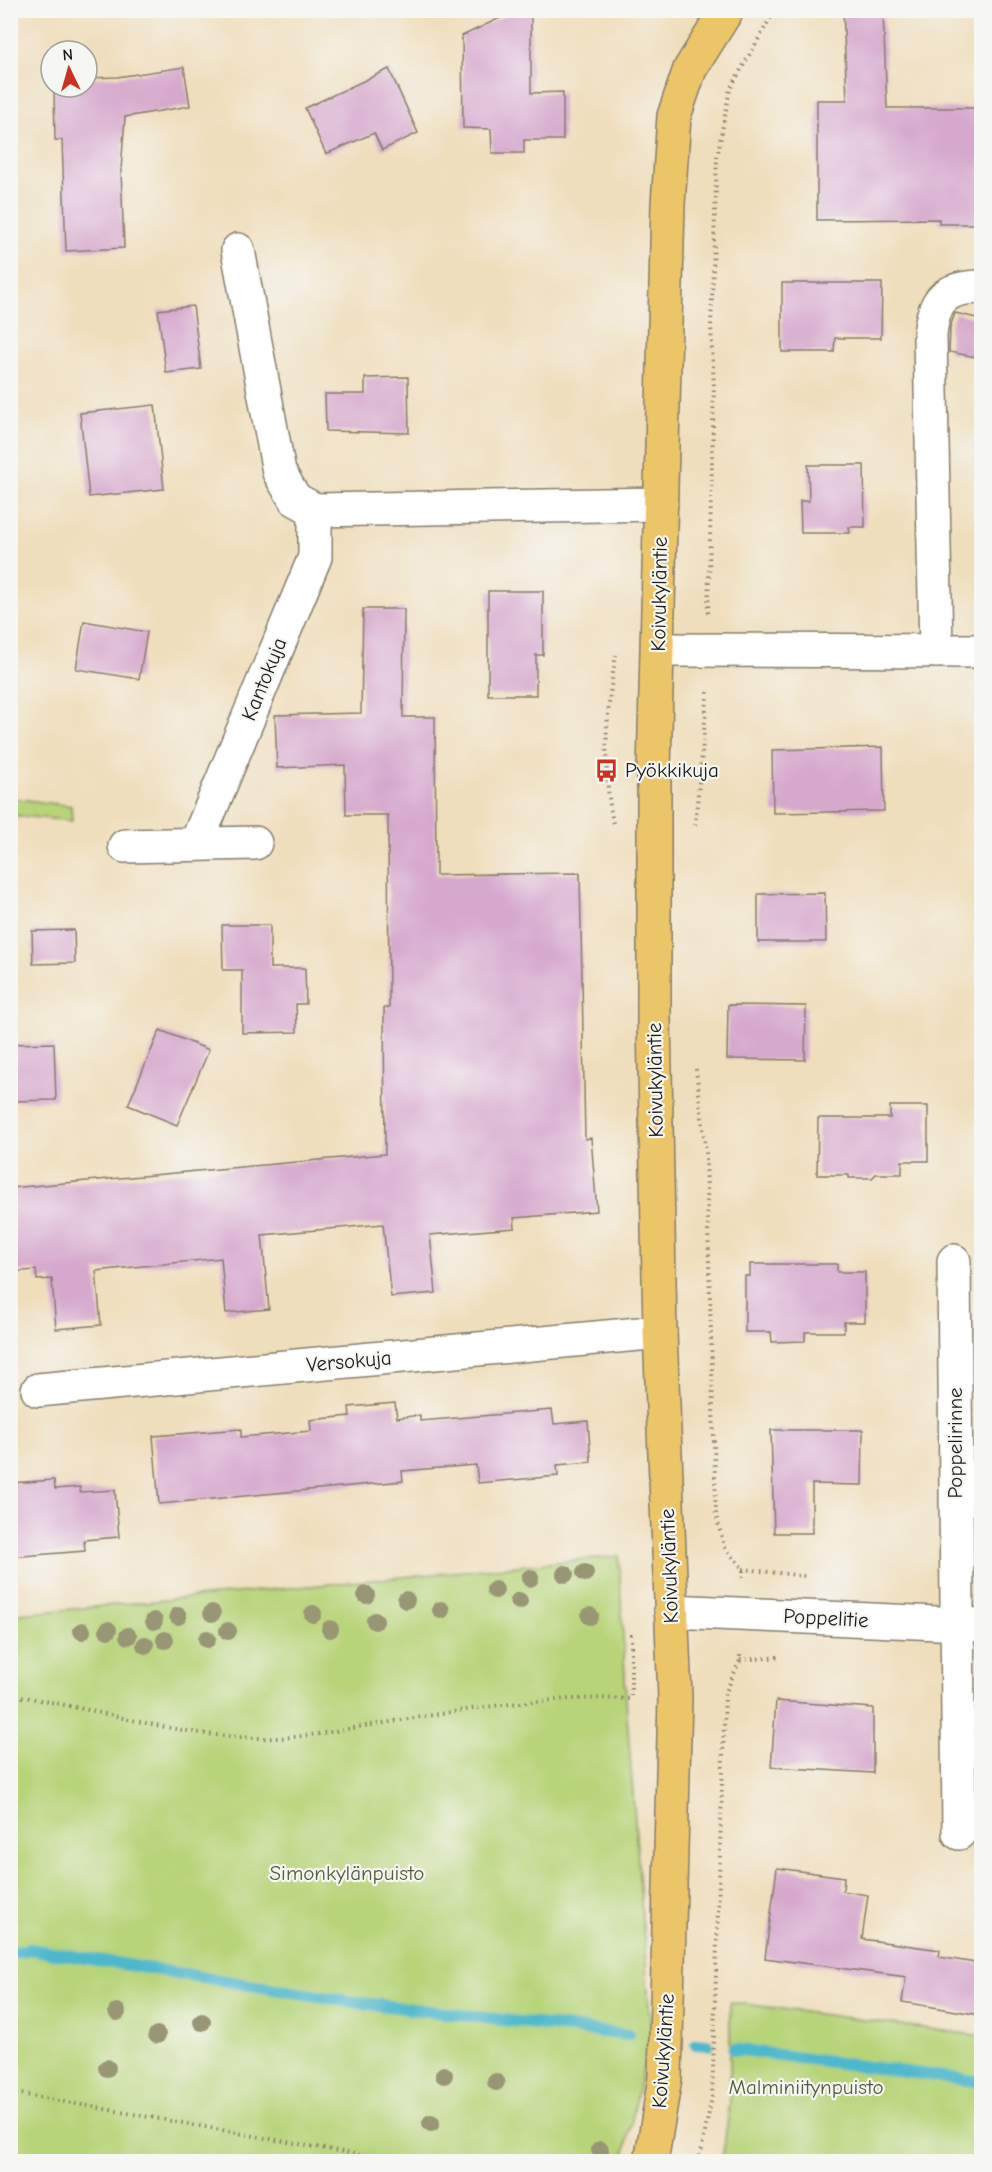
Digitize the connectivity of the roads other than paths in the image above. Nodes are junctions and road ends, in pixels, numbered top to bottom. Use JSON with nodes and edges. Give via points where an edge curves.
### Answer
{"nodes":[{"id":1,"x":727,"y":10,"type":"edge"},
{"id":2,"x":237,"y":250,"type":"dead end"},
{"id":3,"x":981,"y":287,"type":"edge"},
{"id":4,"x":661,"y":504,"type":"junction"},
{"id":5,"x":315,"y":510,"type":"junction"},
{"id":6,"x":659,"y":650,"type":"junction"},
{"id":7,"x":936,"y":651,"type":"junction"},
{"id":8,"x":981,"y":651,"type":"edge"},
{"id":9,"x":255,"y":843,"type":"dead end"},
{"id":10,"x":196,"y":844,"type":"junction"},
{"id":11,"x":125,"y":846,"type":"dead end"},
{"id":12,"x":954,"y":1261,"type":"dead end"},
{"id":13,"x":660,"y":1332,"type":"junction"},
{"id":14,"x":38,"y":1390,"type":"dead end"},
{"id":15,"x":671,"y":1611,"type":"junction"},
{"id":16,"x":969,"y":1625,"type":"edge"},
{"id":17,"x":959,"y":1833,"type":"dead end"},
{"id":18,"x":651,"y":2162,"type":"edge"}],
"edges":[{"from":1,"to":4,"type":"main road","name":"Koivukyläntie","via":[[690,69],[674,116],[668,204]]},
{"from":2,"to":5,"type":"street","via":[[279,472],[295,499]]},
{"from":3,"to":7,"type":"street","via":[[950,291],[932,314]]},
{"from":4,"to":5,"type":"street"},
{"from":4,"to":6,"type":"main road","name":"Koivukyläntie"},
{"from":5,"to":10,"type":"street","name":"Kantokuja","via":[[315,557]]},
{"from":6,"to":7,"type":"street"},
{"from":6,"to":13,"type":"main road","name":"Koivukyläntie","via":[[654,771],[654,1018]]},
{"from":7,"to":8,"type":"street"},
{"from":9,"to":10,"type":"street"},
{"from":10,"to":11,"type":"street"},
{"from":12,"to":16,"type":"street","name":"Poppelirinne"},
{"from":13,"to":14,"type":"street","name":"Versokuja"},
{"from":13,"to":15,"type":"main road","name":"Koivukyläntie"},
{"from":15,"to":16,"type":"street","name":"Poppelitie"},
{"from":15,"to":18,"type":"main road","name":"Koivukyläntie","via":[[675,1698],[665,2078]]},
{"from":16,"to":17,"type":"street","name":"Poppelirinne"}]}
